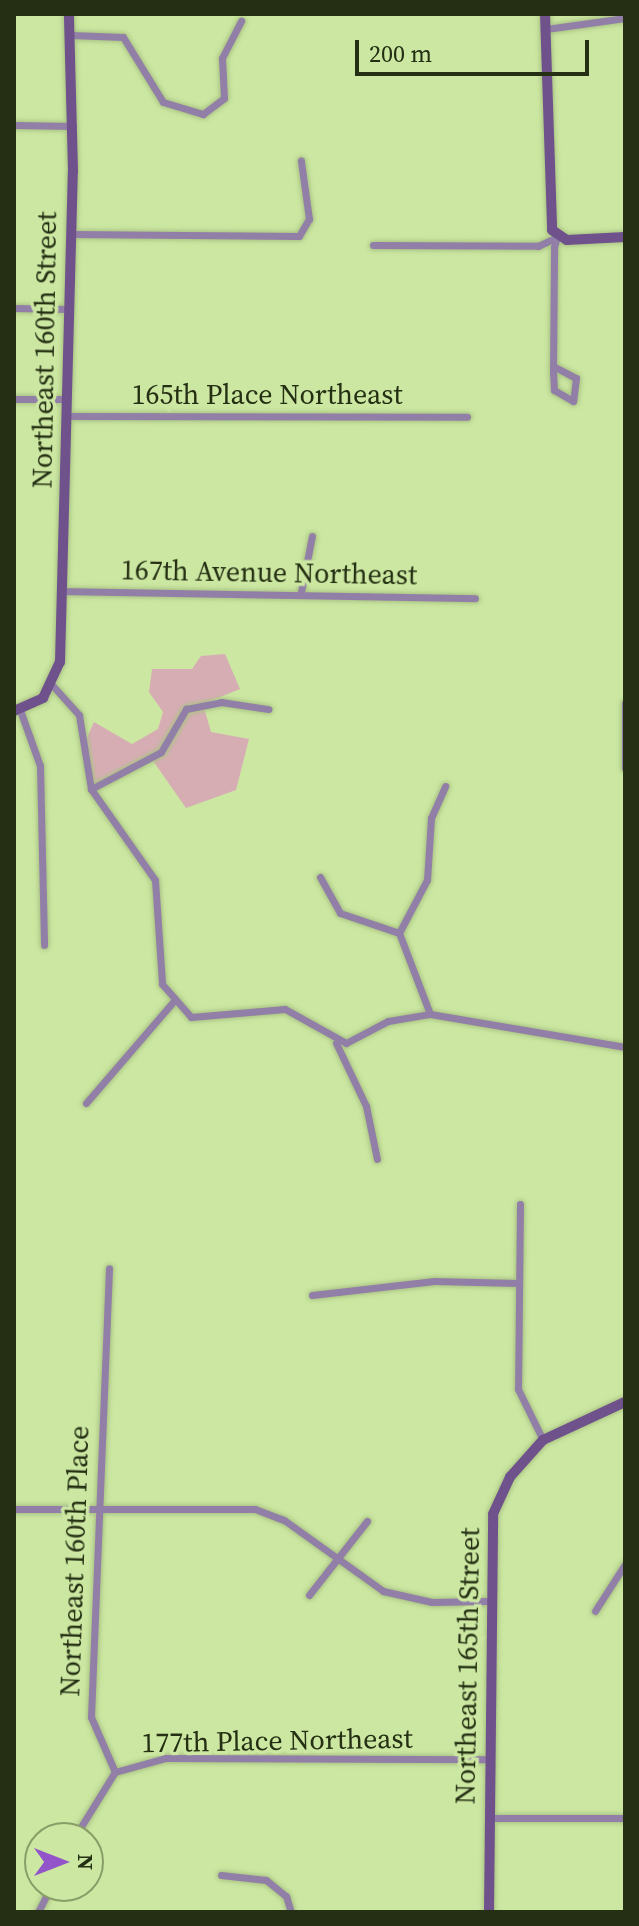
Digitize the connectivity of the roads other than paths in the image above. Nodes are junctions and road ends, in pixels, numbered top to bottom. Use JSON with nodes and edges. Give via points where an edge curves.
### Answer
{"nodes":[{"id":1,"x":69,"y":14,"type":"edge"},
{"id":2,"x":545,"y":14,"type":"edge"},
{"id":3,"x":625,"y":18,"type":"edge"},
{"id":4,"x":241,"y":21,"type":"dead end"},
{"id":5,"x":546,"y":29,"type":"junction"},
{"id":6,"x":70,"y":35,"type":"junction"},
{"id":7,"x":14,"y":125,"type":"edge"},
{"id":8,"x":73,"y":126,"type":"junction"},
{"id":9,"x":301,"y":161,"type":"dead end"},
{"id":10,"x":71,"y":234,"type":"junction"},
{"id":11,"x":557,"y":237,"type":"junction"},
{"id":12,"x":625,"y":237,"type":"edge"},
{"id":13,"x":373,"y":245,"type":"dead end"},
{"id":14,"x":14,"y":308,"type":"edge"},
{"id":15,"x":68,"y":309,"type":"junction"},
{"id":16,"x":553,"y":366,"type":"junction"},
{"id":17,"x":14,"y":399,"type":"edge"},
{"id":18,"x":67,"y":399,"type":"junction"},
{"id":19,"x":67,"y":416,"type":"junction"},
{"id":20,"x":467,"y":417,"type":"dead end"},
{"id":21,"x":312,"y":536,"type":"dead end"},
{"id":22,"x":62,"y":591,"type":"junction"},
{"id":23,"x":301,"y":592,"type":"junction"},
{"id":24,"x":475,"y":598,"type":"dead end"},
{"id":25,"x":53,"y":686,"type":"junction"},
{"id":26,"x":625,"y":703,"type":"edge"},
{"id":27,"x":268,"y":709,"type":"dead end"},
{"id":28,"x":17,"y":711,"type":"edge"},
{"id":29,"x":624,"y":758,"type":"edge"},
{"id":30,"x":625,"y":768,"type":"edge"},
{"id":31,"x":445,"y":786,"type":"dead end"},
{"id":32,"x":91,"y":789,"type":"junction"},
{"id":33,"x":320,"y":877,"type":"dead end"},
{"id":34,"x":399,"y":933,"type":"junction"},
{"id":35,"x":44,"y":945,"type":"dead end"},
{"id":36,"x":172,"y":1003,"type":"junction"},
{"id":37,"x":430,"y":1014,"type":"junction"},
{"id":38,"x":336,"y":1043,"type":"junction"},
{"id":39,"x":625,"y":1047,"type":"edge"},
{"id":40,"x":86,"y":1103,"type":"dead end"},
{"id":41,"x":377,"y":1159,"type":"dead end"},
{"id":42,"x":520,"y":1204,"type":"dead end"},
{"id":43,"x":109,"y":1268,"type":"dead end"},
{"id":44,"x":519,"y":1283,"type":"junction"},
{"id":45,"x":312,"y":1295,"type":"dead end"},
{"id":46,"x":625,"y":1402,"type":"edge"},
{"id":47,"x":543,"y":1440,"type":"junction"},
{"id":48,"x":14,"y":1509,"type":"edge"},
{"id":49,"x":97,"y":1510,"type":"junction"},
{"id":50,"x":367,"y":1521,"type":"dead end"},
{"id":51,"x":625,"y":1564,"type":"edge"},
{"id":52,"x":339,"y":1565,"type":"junction"},
{"id":53,"x":309,"y":1595,"type":"dead end"},
{"id":54,"x":488,"y":1601,"type":"junction"},
{"id":55,"x":595,"y":1611,"type":"dead end"},
{"id":56,"x":489,"y":1759,"type":"junction"},
{"id":57,"x":115,"y":1772,"type":"junction"},
{"id":58,"x":489,"y":1818,"type":"junction"},
{"id":59,"x":625,"y":1818,"type":"edge"},
{"id":60,"x":84,"y":1822,"type":"edge"},
{"id":61,"x":221,"y":1875,"type":"dead end"},
{"id":62,"x":291,"y":1912,"type":"edge"},
{"id":63,"x":489,"y":1912,"type":"edge"}],
"edges":[{"from":1,"to":6,"type":"street","name":"Northeast 160th Street"},
{"from":2,"to":5,"type":"street"},
{"from":3,"to":5,"type":"street"},
{"from":4,"to":6,"type":"street","via":[[222,58],[224,98],[203,114],[163,102],[123,37]]},
{"from":5,"to":11,"type":"street"},
{"from":6,"to":8,"type":"street","name":"Northeast 160th Street"},
{"from":7,"to":8,"type":"street"},
{"from":8,"to":10,"type":"street","name":"Northeast 160th Street"},
{"from":9,"to":10,"type":"street","via":[[309,219],[299,236]]},
{"from":10,"to":15,"type":"street","name":"Northeast 160th Street"},
{"from":11,"to":12,"type":"street"},
{"from":11,"to":13,"type":"street","via":[[538,246]]},
{"from":11,"to":16,"type":"street"},
{"from":14,"to":15,"type":"street"},
{"from":15,"to":18,"type":"street","name":"Northeast 160th Street"},
{"from":16,"to":16,"type":"street","via":[[554,390],[573,401],[576,378]]},
{"from":17,"to":18,"type":"street"},
{"from":18,"to":19,"type":"street","name":"Northeast 160th Street"},
{"from":19,"to":20,"type":"street","name":"165th Place Northeast"},
{"from":19,"to":22,"type":"street","name":"Northeast 160th Street"},
{"from":21,"to":23,"type":"street"},
{"from":22,"to":23,"type":"street","name":"167th Avenue Northeast"},
{"from":22,"to":25,"type":"street","name":"Northeast 160th Street"},
{"from":23,"to":24,"type":"street","name":"167th Avenue Northeast"},
{"from":25,"to":28,"type":"street"},
{"from":25,"to":32,"type":"street","via":[[79,715]]},
{"from":26,"to":29,"type":"street"},
{"from":27,"to":32,"type":"street","via":[[221,702],[186,709],[161,752]]},
{"from":28,"to":35,"type":"street","via":[[40,766]]},
{"from":29,"to":30,"type":"street"},
{"from":31,"to":34,"type":"street","via":[[431,818],[427,880]]},
{"from":32,"to":36,"type":"street","via":[[155,880],[162,984]]},
{"from":33,"to":34,"type":"street","via":[[340,913]]},
{"from":34,"to":37,"type":"street"},
{"from":36,"to":38,"type":"street","via":[[204,1021],[285,1009]]},
{"from":36,"to":40,"type":"street"},
{"from":37,"to":38,"type":"street","via":[[400,1017]]},
{"from":37,"to":39,"type":"street"},
{"from":38,"to":41,"type":"street","via":[[366,1106]]},
{"from":42,"to":44,"type":"street"},
{"from":43,"to":49,"type":"street","name":"Northeast 160th Place"},
{"from":44,"to":45,"type":"street","via":[[434,1281]]},
{"from":44,"to":47,"type":"street","via":[[518,1389]]},
{"from":46,"to":47,"type":"street"},
{"from":47,"to":54,"type":"street","name":"Northeast 165th Street","via":[[498,1497]]},
{"from":48,"to":49,"type":"street"},
{"from":49,"to":52,"type":"street","via":[[255,1509],[284,1520]]},
{"from":49,"to":57,"type":"street","name":"Northeast 160th Place","via":[[91,1717]]},
{"from":50,"to":52,"type":"street"},
{"from":51,"to":55,"type":"street"},
{"from":52,"to":53,"type":"street"},
{"from":52,"to":54,"type":"street","via":[[403,1597]]},
{"from":54,"to":56,"type":"street","name":"Northeast 165th Street"},
{"from":56,"to":57,"type":"street","name":"177th Place Northeast","via":[[165,1758]]},
{"from":56,"to":58,"type":"street","name":"Northeast 165th Street"},
{"from":57,"to":60,"type":"street"},
{"from":58,"to":59,"type":"street"},
{"from":58,"to":63,"type":"street","name":"Northeast 165th Street"},
{"from":61,"to":62,"type":"street","via":[[266,1880],[286,1896]]}]}
